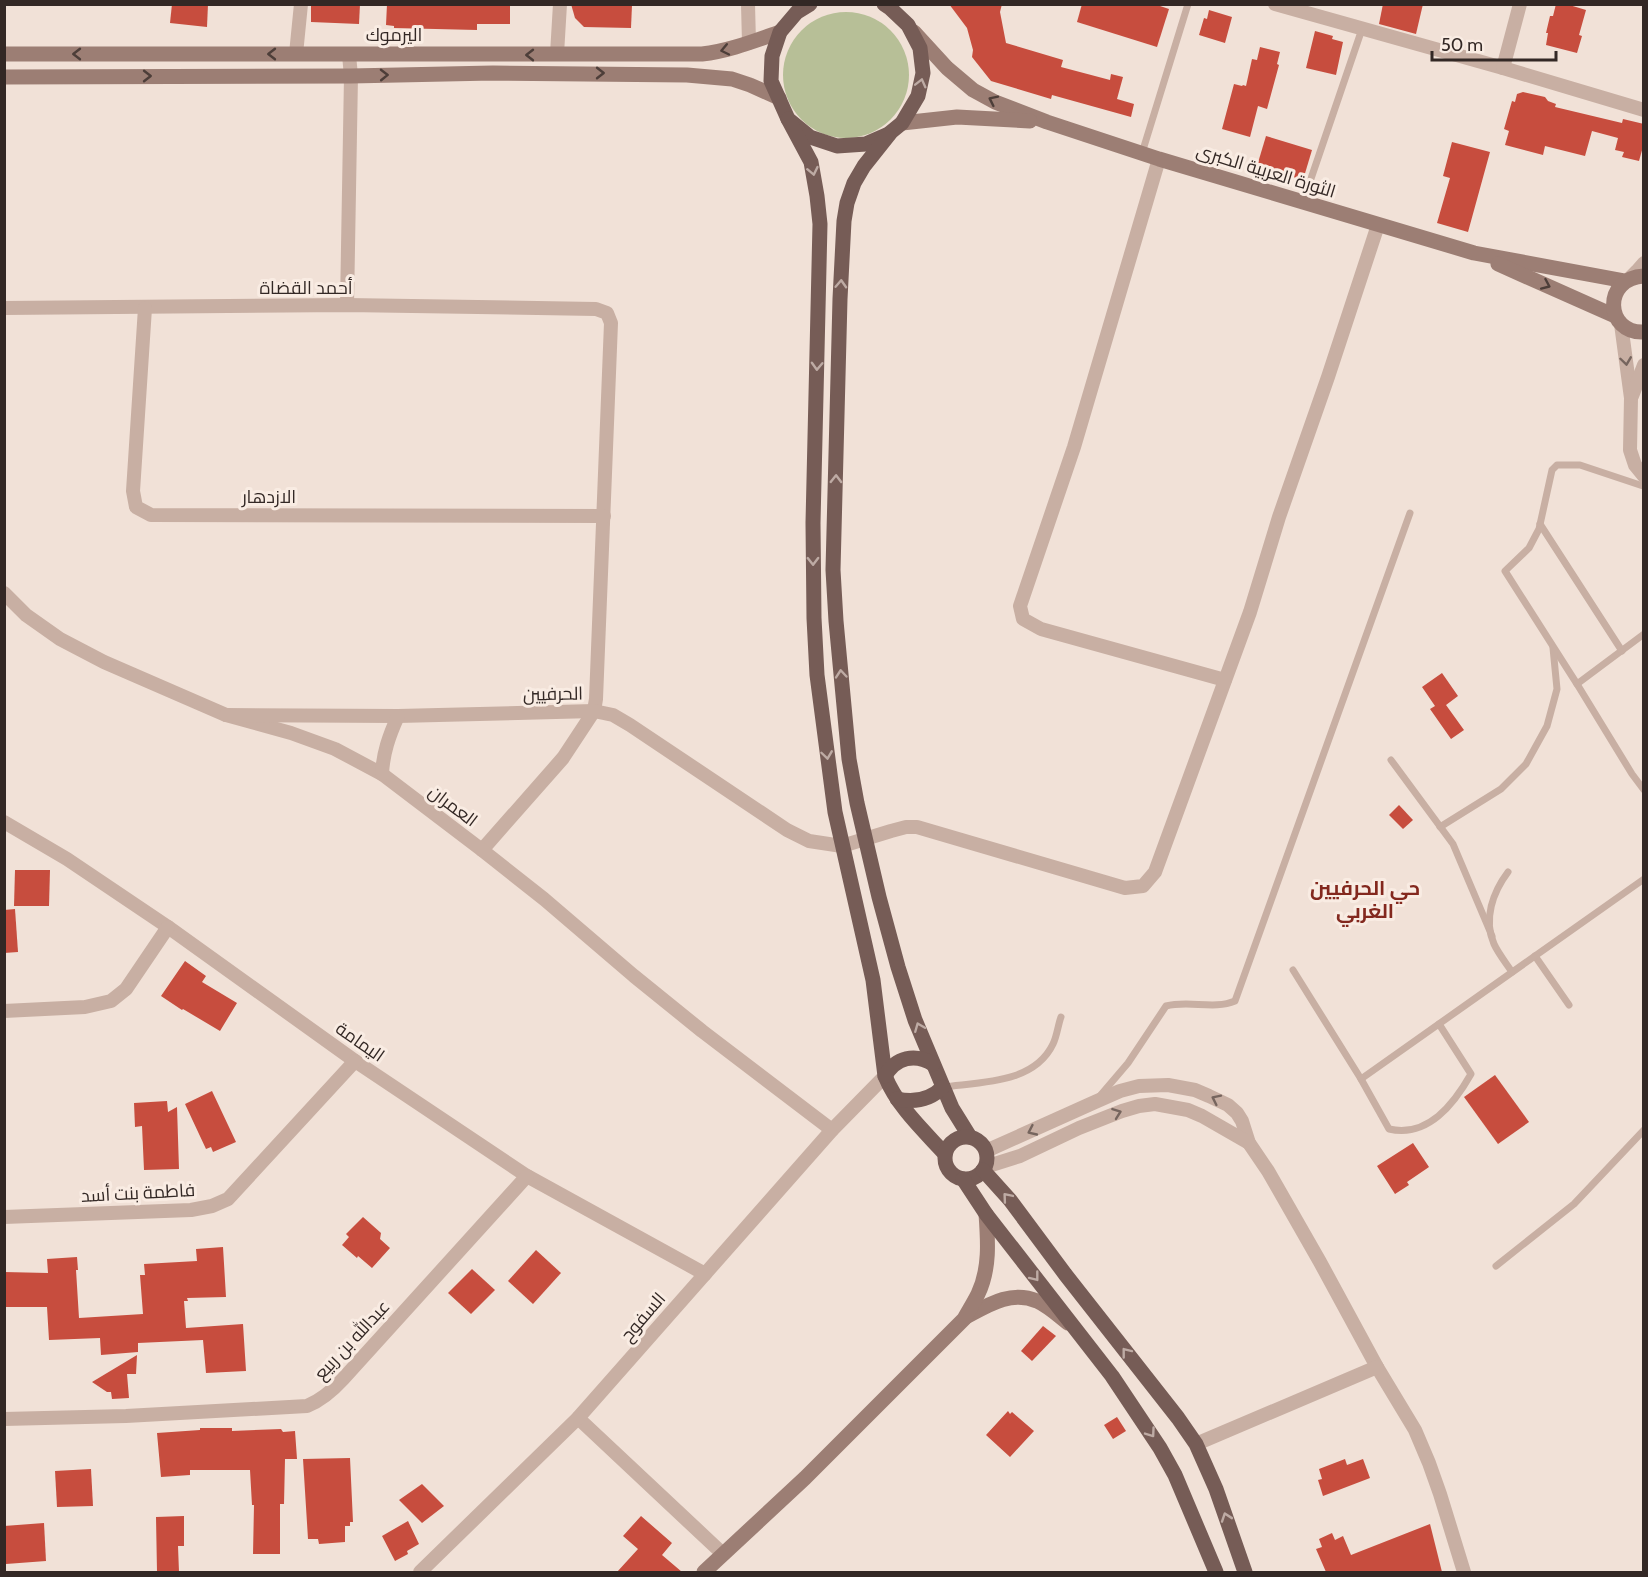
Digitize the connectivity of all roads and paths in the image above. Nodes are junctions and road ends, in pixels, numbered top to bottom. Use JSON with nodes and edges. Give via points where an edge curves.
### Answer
{"nodes":[{"id":1,"x":301,"y":4,"type":"edge"},
{"id":2,"x":560,"y":4,"type":"edge"},
{"id":3,"x":747,"y":4,"type":"edge"},
{"id":4,"x":1188,"y":4,"type":"edge"},
{"id":5,"x":1275,"y":4,"type":"edge"},
{"id":6,"x":1520,"y":4,"type":"edge"},
{"id":7,"x":887,"y":6,"type":"edge"},
{"id":8,"x":803,"y":7,"type":"edge"},
{"id":9,"x":908,"y":25,"type":"junction"},
{"id":10,"x":1362,"y":29,"type":"junction"},
{"id":11,"x":780,"y":33,"type":"junction"},
{"id":12,"x":749,"y":43,"type":"junction"},
{"id":13,"x":4,"y":54,"type":"edge"},
{"id":14,"x":296,"y":54,"type":"junction"},
{"id":15,"x":557,"y":54,"type":"junction"},
{"id":16,"x":350,"y":55,"type":"junction"},
{"id":17,"x":1503,"y":68,"type":"junction"},
{"id":18,"x":351,"y":76,"type":"junction"},
{"id":19,"x":4,"y":77,"type":"edge"},
{"id":20,"x":779,"y":98,"type":"junction"},
{"id":21,"x":1644,"y":110,"type":"edge"},
{"id":22,"x":788,"y":119,"type":"junction"},
{"id":23,"x":1047,"y":122,"type":"junction"},
{"id":24,"x":897,"y":128,"type":"junction"},
{"id":25,"x":1142,"y":153,"type":"junction"},
{"id":26,"x":1159,"y":159,"type":"junction"},
{"id":27,"x":1303,"y":202,"type":"junction"},
{"id":28,"x":1378,"y":225,"type":"junction"},
{"id":29,"x":1474,"y":253,"type":"junction"},
{"id":30,"x":1644,"y":263,"type":"edge"},
{"id":31,"x":1644,"y":276,"type":"edge"},
{"id":32,"x":1626,"y":280,"type":"junction"},
{"id":33,"x":347,"y":305,"type":"junction"},
{"id":34,"x":4,"y":308,"type":"edge"},
{"id":35,"x":145,"y":308,"type":"junction"},
{"id":36,"x":1618,"y":320,"type":"junction"},
{"id":37,"x":1644,"y":332,"type":"edge"},
{"id":38,"x":1644,"y":365,"type":"edge"},
{"id":39,"x":1631,"y":398,"type":"junction"},
{"id":40,"x":1643,"y":481,"type":"edge"},
{"id":41,"x":1410,"y":513,"type":"dead end"},
{"id":42,"x":604,"y":516,"type":"junction"},
{"id":43,"x":1540,"y":524,"type":"junction"},
{"id":44,"x":4,"y":593,"type":"edge"},
{"id":45,"x":1644,"y":634,"type":"edge"},
{"id":46,"x":1553,"y":646,"type":"junction"},
{"id":47,"x":1622,"y":651,"type":"junction"},
{"id":48,"x":1225,"y":680,"type":"junction"},
{"id":49,"x":1577,"y":684,"type":"junction"},
{"id":50,"x":594,"y":711,"type":"junction"},
{"id":51,"x":226,"y":715,"type":"junction"},
{"id":52,"x":398,"y":716,"type":"junction"},
{"id":53,"x":1391,"y":760,"type":"dead end"},
{"id":54,"x":382,"y":774,"type":"junction"},
{"id":55,"x":1644,"y":790,"type":"edge"},
{"id":56,"x":4,"y":822,"type":"edge"},
{"id":57,"x":1440,"y":827,"type":"junction"},
{"id":58,"x":867,"y":838,"type":"junction"},
{"id":59,"x":842,"y":846,"type":"junction"},
{"id":60,"x":482,"y":850,"type":"junction"},
{"id":61,"x":1508,"y":872,"type":"dead end"},
{"id":62,"x":1644,"y":879,"type":"edge"},
{"id":63,"x":168,"y":927,"type":"junction"},
{"id":64,"x":1492,"y":936,"type":"junction"},
{"id":65,"x":1534,"y":956,"type":"junction"},
{"id":66,"x":1293,"y":970,"type":"dead end"},
{"id":67,"x":1512,"y":972,"type":"junction"},
{"id":68,"x":1569,"y":1005,"type":"dead end"},
{"id":69,"x":4,"y":1011,"type":"edge"},
{"id":70,"x":1061,"y":1017,"type":"dead end"},
{"id":71,"x":1439,"y":1024,"type":"junction"},
{"id":72,"x":355,"y":1061,"type":"junction"},
{"id":73,"x":933,"y":1064,"type":"junction"},
{"id":74,"x":885,"y":1076,"type":"junction"},
{"id":75,"x":1361,"y":1080,"type":"junction"},
{"id":76,"x":943,"y":1086,"type":"junction"},
{"id":77,"x":897,"y":1099,"type":"junction"},
{"id":78,"x":1095,"y":1102,"type":"junction"},
{"id":79,"x":832,"y":1130,"type":"junction"},
{"id":80,"x":1644,"y":1130,"type":"edge"},
{"id":81,"x":970,"y":1137,"type":"junction"},
{"id":82,"x":1249,"y":1143,"type":"junction"},
{"id":83,"x":945,"y":1154,"type":"junction"},
{"id":84,"x":985,"y":1163,"type":"junction"},
{"id":85,"x":526,"y":1176,"type":"junction"},
{"id":86,"x":963,"y":1179,"type":"junction"},
{"id":87,"x":986,"y":1214,"type":"junction"},
{"id":88,"x":4,"y":1217,"type":"edge"},
{"id":89,"x":1496,"y":1266,"type":"dead end"},
{"id":90,"x":705,"y":1274,"type":"junction"},
{"id":91,"x":964,"y":1318,"type":"junction"},
{"id":92,"x":1071,"y":1325,"type":"junction"},
{"id":93,"x":1377,"y":1367,"type":"junction"},
{"id":94,"x":578,"y":1418,"type":"junction"},
{"id":95,"x":4,"y":1419,"type":"edge"},
{"id":96,"x":1196,"y":1444,"type":"junction"},
{"id":97,"x":723,"y":1554,"type":"junction"},
{"id":98,"x":420,"y":1572,"type":"edge"},
{"id":99,"x":704,"y":1572,"type":"edge"},
{"id":100,"x":1216,"y":1572,"type":"edge"},
{"id":101,"x":1245,"y":1572,"type":"edge"},
{"id":102,"x":1464,"y":1572,"type":"edge"}],
"edges":[{"from":1,"to":14,"type":"street"},
{"from":2,"to":15,"type":"street"},
{"from":3,"to":12,"type":"street"},
{"from":4,"to":25,"type":"lane"},
{"from":5,"to":10,"type":"street"},
{"from":6,"to":17,"type":"street"},
{"from":7,"to":9,"type":"main road"},
{"from":8,"to":11,"type":"main road"},
{"from":23,"to":9,"type":"street","name":"الثورة العربية الكبرى","one_way":true,"via":[[973,90],[947,69]]},
{"from":24,"to":9,"type":"main road","one_way":true,"via":[[918,96],[923,73],[920,48]]},
{"from":10,"to":17,"type":"street"},
{"from":10,"to":27,"type":"lane"},
{"from":11,"to":12,"type":"street","name":"اليرموك"},
{"from":11,"to":20,"type":"main road","via":[[772,56],[771,81]]},
{"from":12,"to":15,"type":"street","name":"اليرموك","one_way":true,"via":[[702,54]]},
{"from":14,"to":13,"type":"street","name":"اليرموك","one_way":true},
{"from":14,"to":16,"type":"street","name":"اليرموك"},
{"from":15,"to":16,"type":"street","name":"اليرموك","one_way":true},
{"from":16,"to":18,"type":"street"},
{"from":17,"to":21,"type":"street"},
{"from":19,"to":18,"type":"street","one_way":true},
{"from":18,"to":20,"type":"street","one_way":true,"via":[[687,75],[732,79]]},
{"from":18,"to":33,"type":"street"},
{"from":20,"to":22,"type":"main road"},
{"from":22,"to":24,"type":"main road","via":[[810,137],[837,146],[866,144]]},
{"from":22,"to":59,"type":"main road","one_way":true,"via":[[811,162],[818,196],[814,618],[817,675]]},
{"from":23,"to":24,"type":"street","name":"الثورة العربية الكبرى","via":[[957,117]]},
{"from":23,"to":25,"type":"street","name":"الثورة العربية الكبرى"},
{"from":58,"to":24,"type":"main road","one_way":true,"via":[[849,759],[833,570],[840,299],[847,203],[864,166]]},
{"from":25,"to":26,"type":"street","name":"الثورة العربية الكبرى"},
{"from":26,"to":27,"type":"street","name":"الثورة العربية الكبرى"},
{"from":26,"to":48,"type":"street","via":[[1074,447],[1020,606],[1023,619],[1041,628]]},
{"from":27,"to":28,"type":"street","name":"الثورة العربية الكبرى"},
{"from":28,"to":29,"type":"street","name":"الثورة العربية الكبرى"},
{"from":28,"to":48,"type":"street"},
{"from":29,"to":32,"type":"street","name":"الثورة العربية الكبرى"},
{"from":29,"to":36,"type":"street","name":"الثورة العربية الكبرى","one_way":true},
{"from":30,"to":32,"type":"street"},
{"from":31,"to":32,"type":"street"},
{"from":32,"to":36,"type":"street","via":[[1614,296]]},
{"from":33,"to":35,"type":"street","name":"أحمد القضاة"},
{"from":33,"to":42,"type":"street","name":"أحمد القضاة","via":[[596,309],[607,314],[611,323]]},
{"from":34,"to":35,"type":"street","name":"أحمد القضاة"},
{"from":35,"to":42,"type":"street","name":"الازدهار","via":[[133,491],[136,507],[151,515]]},
{"from":36,"to":37,"type":"street","name":"الثورة العربية الكبرى","via":[[1629,330]]},
{"from":36,"to":39,"type":"street","one_way":true},
{"from":38,"to":39,"type":"street"},
{"from":39,"to":40,"type":"street","via":[[1630,450]]},
{"from":40,"to":43,"type":"lane","via":[[1580,465],[1557,465],[1552,470]]},
{"from":41,"to":78,"type":"lane","via":[[1235,1002],[1166,1006],[1128,1064]]},
{"from":42,"to":50,"type":"street"},
{"from":43,"to":46,"type":"lane","via":[[1529,548],[1505,571]]},
{"from":43,"to":47,"type":"lane"},
{"from":44,"to":51,"type":"street","name":"العمران","via":[[26,615],[60,639]]},
{"from":45,"to":47,"type":"lane"},
{"from":46,"to":49,"type":"lane"},
{"from":46,"to":57,"type":"lane","via":[[1557,688],[1547,726],[1526,764],[1501,789]]},
{"from":47,"to":49,"type":"lane"},
{"from":48,"to":58,"type":"street","via":[[1155,872],[1143,886],[1125,888],[917,827]]},
{"from":49,"to":55,"type":"lane"},
{"from":50,"to":52,"type":"street","name":"الحرفيين"},
{"from":50,"to":59,"type":"street","name":"الحرفيين","via":[[630,725],[797,836],[819,844]]},
{"from":50,"to":60,"type":"street","via":[[563,758]]},
{"from":51,"to":52,"type":"street","name":"الحرفيين"},
{"from":51,"to":54,"type":"street","name":"العمران","via":[[335,749]]},
{"from":52,"to":54,"type":"street","via":[[388,737]]},
{"from":53,"to":57,"type":"lane"},
{"from":54,"to":60,"type":"street","name":"العمران"},
{"from":56,"to":63,"type":"street","name":"اليمامة"},
{"from":57,"to":64,"type":"lane","via":[[1453,844]]},
{"from":58,"to":59,"type":"street"},
{"from":73,"to":58,"type":"main road","one_way":true,"via":[[898,967]]},
{"from":59,"to":74,"type":"main road","via":[[873,980]]},
{"from":60,"to":79,"type":"street","name":"العمران","via":[[702,1031]]},
{"from":61,"to":64,"type":"lane","via":[[1494,897]]},
{"from":62,"to":65,"type":"lane"},
{"from":63,"to":69,"type":"street","via":[[126,989],[111,1000],[85,1007]]},
{"from":63,"to":72,"type":"street","name":"اليمامة"},
{"from":64,"to":67,"type":"lane"},
{"from":65,"to":67,"type":"lane"},
{"from":65,"to":68,"type":"lane"},
{"from":66,"to":75,"type":"lane"},
{"from":67,"to":71,"type":"lane"},
{"from":70,"to":76,"type":"lane","via":[[1053,1044],[1037,1065],[1006,1079]]},
{"from":71,"to":75,"type":"lane"},
{"from":71,"to":75,"type":"lane","via":[[1471,1074],[1440,1114],[1420,1128],[1389,1129]]},
{"from":72,"to":85,"type":"street","name":"اليمامة"},
{"from":72,"to":88,"type":"street","name":"فاطمة بنت أسد","via":[[228,1199],[191,1210]]},
{"from":73,"to":74,"type":"main road","via":[[920,1058],[906,1058]]},
{"from":73,"to":76,"type":"main road"},
{"from":74,"to":77,"type":"main road"},
{"from":74,"to":79,"type":"street","name":"السفوح"},
{"from":76,"to":77,"type":"main road","via":[[919,1101]]},
{"from":76,"to":81,"type":"main road"},
{"from":77,"to":83,"type":"main road"},
{"from":82,"to":78,"type":"street","one_way":true,"via":[[1237,1113],[1195,1090],[1168,1085],[1139,1086]]},
{"from":78,"to":84,"type":"street","one_way":true},
{"from":79,"to":90,"type":"street","name":"السفوح"},
{"from":80,"to":89,"type":"lane","via":[[1574,1204]]},
{"from":81,"to":83,"type":"main road","via":[[956,1139]]},
{"from":81,"to":84,"type":"main road","via":[[978,1140]]},
{"from":84,"to":82,"type":"street","one_way":true,"via":[[1020,1156],[1122,1111],[1155,1104],[1188,1110]]},
{"from":82,"to":93,"type":"street"},
{"from":83,"to":86,"type":"main road","via":[[951,1173]]},
{"from":84,"to":86,"type":"main road","via":[[974,1178]]},
{"from":96,"to":84,"type":"main road","one_way":true},
{"from":85,"to":90,"type":"street","name":"اليمامة"},
{"from":85,"to":95,"type":"street","name":"عبدالله بن ربيع","via":[[343,1379],[317,1402],[307,1406],[138,1416]]},
{"from":86,"to":87,"type":"main road"},
{"from":87,"to":91,"type":"street","via":[[986,1268],[978,1294]]},
{"from":87,"to":92,"type":"main road","one_way":true},
{"from":90,"to":94,"type":"street","name":"السفوح"},
{"from":91,"to":92,"type":"street","via":[[994,1301],[1021,1297],[1037,1301]]},
{"from":91,"to":97,"type":"street","via":[[805,1478]]},
{"from":92,"to":100,"type":"main road","one_way":true,"via":[[1161,1448]]},
{"from":93,"to":96,"type":"street"},
{"from":93,"to":102,"type":"street","via":[[1430,1463]]},
{"from":94,"to":97,"type":"street"},
{"from":94,"to":98,"type":"street","name":"السفوح"},
{"from":101,"to":96,"type":"main road","one_way":true},
{"from":97,"to":99,"type":"street"}]}
